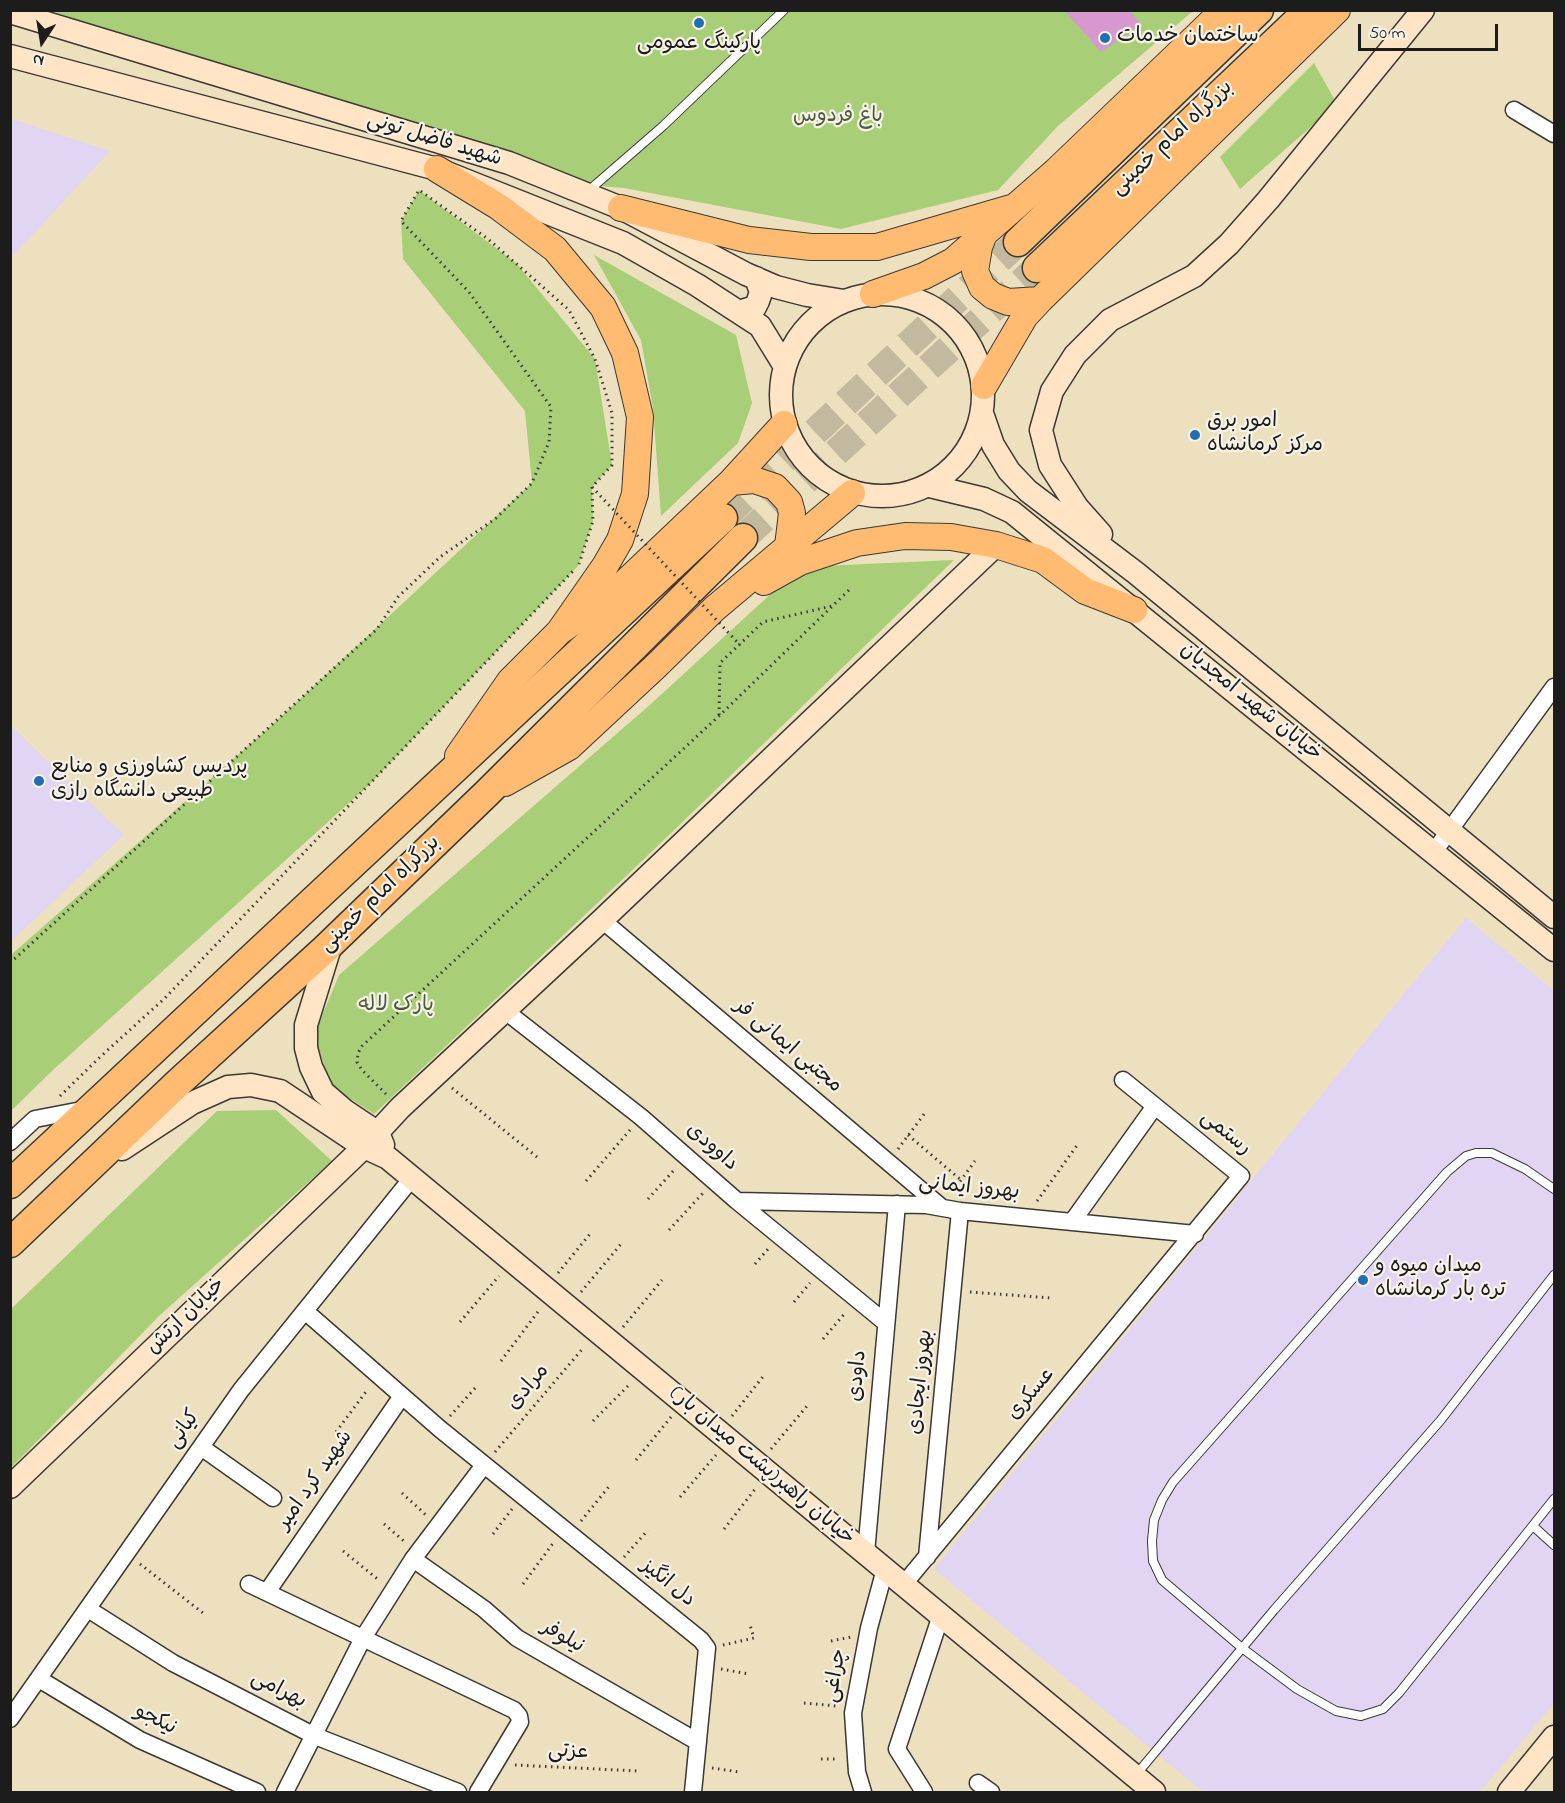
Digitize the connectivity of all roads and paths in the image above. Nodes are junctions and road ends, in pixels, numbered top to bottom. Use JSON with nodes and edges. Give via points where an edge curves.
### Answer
{"nodes":[{"id":1,"x":784,"y":10,"type":"edge"},
{"id":2,"x":1224,"y":10,"type":"edge"},
{"id":3,"x":1259,"y":10,"type":"edge"},
{"id":4,"x":1309,"y":10,"type":"edge"},
{"id":5,"x":1337,"y":10,"type":"edge"},
{"id":6,"x":1423,"y":10,"type":"edge"},
{"id":7,"x":10,"y":12,"type":"edge"},
{"id":8,"x":10,"y":56,"type":"edge"},
{"id":9,"x":1514,"y":110,"type":"dead end"},
{"id":10,"x":1554,"y":134,"type":"edge"},
{"id":11,"x":437,"y":169,"type":"junction"},
{"id":12,"x":586,"y":193,"type":"junction"},
{"id":13,"x":1017,"y":207,"type":"junction"},
{"id":14,"x":621,"y":208,"type":"junction"},
{"id":15,"x":984,"y":234,"type":"junction"},
{"id":16,"x":1018,"y":242,"type":"tunnel mouth"},
{"id":17,"x":1037,"y":268,"type":"tunnel mouth"},
{"id":18,"x":756,"y":278,"type":"junction"},
{"id":19,"x":873,"y":294,"type":"junction"},
{"id":20,"x":1040,"y":300,"type":"junction"},
{"id":21,"x":844,"y":301,"type":"junction"},
{"id":22,"x":739,"y":312,"type":"junction"},
{"id":23,"x":784,"y":365,"type":"junction"},
{"id":24,"x":984,"y":386,"type":"junction"},
{"id":25,"x":983,"y":416,"type":"junction"},
{"id":26,"x":784,"y":424,"type":"junction"},
{"id":27,"x":731,"y":482,"type":"junction"},
{"id":28,"x":930,"y":486,"type":"junction"},
{"id":29,"x":592,"y":487,"type":"junction"},
{"id":30,"x":852,"y":493,"type":"junction"},
{"id":31,"x":723,"y":518,"type":"tunnel mouth"},
{"id":32,"x":743,"y":538,"type":"tunnel mouth"},
{"id":33,"x":996,"y":545,"type":"junction"},
{"id":34,"x":788,"y":546,"type":"junction"},
{"id":35,"x":1136,"y":573,"type":"junction"},
{"id":36,"x":850,"y":589,"type":"dead end"},
{"id":37,"x":834,"y":606,"type":"junction"},
{"id":38,"x":714,"y":609,"type":"junction"},
{"id":39,"x":1134,"y":610,"type":"junction"},
{"id":40,"x":559,"y":632,"type":"junction"},
{"id":41,"x":740,"y":645,"type":"junction"},
{"id":42,"x":1554,"y":687,"type":"edge"},
{"id":43,"x":719,"y":716,"type":"junction"},
{"id":44,"x":441,"y":780,"type":"junction"},
{"id":45,"x":486,"y":794,"type":"junction"},
{"id":46,"x":1450,"y":831,"type":"junction"},
{"id":47,"x":1433,"y":853,"type":"junction"},
{"id":48,"x":1554,"y":917,"type":"edge"},
{"id":49,"x":602,"y":920,"type":"junction"},
{"id":50,"x":331,"y":944,"type":"junction"},
{"id":51,"x":1554,"y":950,"type":"edge"},
{"id":52,"x":10,"y":963,"type":"edge"},
{"id":53,"x":504,"y":1010,"type":"junction"},
{"id":54,"x":436,"y":1075,"type":"junction"},
{"id":55,"x":1123,"y":1080,"type":"dead end"},
{"id":56,"x":1155,"y":1106,"type":"junction"},
{"id":57,"x":90,"y":1108,"type":"junction"},
{"id":58,"x":400,"y":1108,"type":"junction"},
{"id":59,"x":925,"y":1113,"type":"dead end"},
{"id":60,"x":641,"y":1117,"type":"junction"},
{"id":61,"x":35,"y":1119,"type":"junction"},
{"id":62,"x":909,"y":1135,"type":"junction"},
{"id":63,"x":371,"y":1140,"type":"junction"},
{"id":64,"x":10,"y":1142,"type":"edge"},
{"id":65,"x":1078,"y":1144,"type":"dead end"},
{"id":66,"x":537,"y":1156,"type":"dead end"},
{"id":67,"x":686,"y":1156,"type":"junction"},
{"id":68,"x":975,"y":1161,"type":"dead end"},
{"id":69,"x":888,"y":1162,"type":"junction"},
{"id":70,"x":83,"y":1174,"type":"junction"},
{"id":71,"x":412,"y":1178,"type":"junction"},
{"id":72,"x":714,"y":1180,"type":"junction"},
{"id":73,"x":961,"y":1180,"type":"junction"},
{"id":74,"x":586,"y":1181,"type":"dead end"},
{"id":75,"x":10,"y":1184,"type":"edge"},
{"id":76,"x":1554,"y":1189,"type":"edge"},
{"id":77,"x":648,"y":1199,"type":"dead end"},
{"id":78,"x":737,"y":1201,"type":"junction"},
{"id":79,"x":897,"y":1204,"type":"junction"},
{"id":80,"x":942,"y":1208,"type":"junction"},
{"id":81,"x":960,"y":1211,"type":"junction"},
{"id":82,"x":1026,"y":1217,"type":"junction"},
{"id":83,"x":1072,"y":1222,"type":"junction"},
{"id":84,"x":669,"y":1230,"type":"dead end"},
{"id":85,"x":590,"y":1234,"type":"dead end"},
{"id":86,"x":1195,"y":1234,"type":"junction"},
{"id":87,"x":10,"y":1243,"type":"edge"},
{"id":88,"x":621,"y":1244,"type":"dead end"},
{"id":89,"x":512,"y":1261,"type":"junction"},
{"id":90,"x":821,"y":1270,"type":"junction"},
{"id":91,"x":1554,"y":1275,"type":"edge"},
{"id":92,"x":662,"y":1280,"type":"dead end"},
{"id":93,"x":954,"y":1291,"type":"junction"},
{"id":94,"x":556,"y":1297,"type":"junction"},
{"id":95,"x":1051,"y":1298,"type":"dead end"},
{"id":96,"x":857,"y":1299,"type":"junction"},
{"id":97,"x":794,"y":1302,"type":"dead end"},
{"id":98,"x":305,"y":1311,"type":"junction"},
{"id":99,"x":460,"y":1322,"type":"dead end"},
{"id":100,"x":886,"y":1323,"type":"junction"},
{"id":101,"x":604,"y":1336,"type":"junction"},
{"id":102,"x":822,"y":1340,"type":"dead end"},
{"id":103,"x":501,"y":1361,"type":"dead end"},
{"id":104,"x":644,"y":1370,"type":"junction"},
{"id":105,"x":765,"y":1374,"type":"dead end"},
{"id":106,"x":378,"y":1375,"type":"junction"},
{"id":107,"x":477,"y":1386,"type":"dead end"},
{"id":108,"x":402,"y":1396,"type":"junction"},
{"id":109,"x":683,"y":1402,"type":"junction"},
{"id":110,"x":807,"y":1406,"type":"dead end"},
{"id":111,"x":593,"y":1421,"type":"dead end"},
{"id":112,"x":440,"y":1429,"type":"junction"},
{"id":113,"x":336,"y":1432,"type":"dead end"},
{"id":114,"x":724,"y":1436,"type":"junction"},
{"id":115,"x":201,"y":1447,"type":"junction"},
{"id":116,"x":636,"y":1460,"type":"dead end"},
{"id":117,"x":484,"y":1465,"type":"junction"},
{"id":118,"x":763,"y":1468,"type":"junction"},
{"id":119,"x":611,"y":1484,"type":"dead end"},
{"id":120,"x":10,"y":1487,"type":"edge"},
{"id":121,"x":402,"y":1493,"type":"dead end"},
{"id":122,"x":523,"y":1496,"type":"junction"},
{"id":123,"x":680,"y":1497,"type":"dead end"},
{"id":124,"x":273,"y":1498,"type":"dead end"},
{"id":125,"x":1554,"y":1499,"type":"edge"},
{"id":126,"x":384,"y":1524,"type":"dead end"},
{"id":127,"x":438,"y":1526,"type":"junction"},
{"id":128,"x":1533,"y":1526,"type":"junction"},
{"id":129,"x":724,"y":1529,"type":"dead end"},
{"id":130,"x":648,"y":1530,"type":"dead end"},
{"id":131,"x":567,"y":1531,"type":"junction"},
{"id":132,"x":493,"y":1534,"type":"dead end"},
{"id":133,"x":1554,"y":1545,"type":"edge"},
{"id":134,"x":343,"y":1551,"type":"dead end"},
{"id":135,"x":127,"y":1553,"type":"junction"},
{"id":136,"x":866,"y":1553,"type":"junction"},
{"id":137,"x":416,"y":1556,"type":"junction"},
{"id":138,"x":927,"y":1557,"type":"junction"},
{"id":139,"x":613,"y":1569,"type":"junction"},
{"id":140,"x":885,"y":1569,"type":"junction"},
{"id":141,"x":249,"y":1584,"type":"dead end"},
{"id":142,"x":523,"y":1584,"type":"dead end"},
{"id":143,"x":904,"y":1584,"type":"junction"},
{"id":144,"x":393,"y":1591,"type":"junction"},
{"id":145,"x":267,"y":1592,"type":"junction"},
{"id":146,"x":88,"y":1609,"type":"junction"},
{"id":147,"x":203,"y":1613,"type":"dead end"},
{"id":148,"x":941,"y":1615,"type":"junction"},
{"id":149,"x":750,"y":1625,"type":"dead end"},
{"id":150,"x":363,"y":1638,"type":"junction"},
{"id":151,"x":707,"y":1648,"type":"junction"},
{"id":152,"x":1242,"y":1648,"type":"junction"},
{"id":153,"x":705,"y":1666,"type":"junction"},
{"id":154,"x":749,"y":1674,"type":"dead end"},
{"id":155,"x":39,"y":1679,"type":"junction"},
{"id":156,"x":804,"y":1702,"type":"dead end"},
{"id":157,"x":853,"y":1708,"type":"junction"},
{"id":158,"x":10,"y":1719,"type":"edge"},
{"id":159,"x":315,"y":1736,"type":"junction"},
{"id":160,"x":1554,"y":1737,"type":"edge"},
{"id":161,"x":698,"y":1742,"type":"junction"},
{"id":162,"x":495,"y":1764,"type":"junction"},
{"id":163,"x":696,"y":1765,"type":"junction"},
{"id":164,"x":638,"y":1771,"type":"dead end"},
{"id":165,"x":739,"y":1772,"type":"dead end"},
{"id":166,"x":1135,"y":1776,"type":"junction"},
{"id":167,"x":257,"y":1792,"type":"edge"},
{"id":168,"x":285,"y":1792,"type":"edge"},
{"id":169,"x":458,"y":1792,"type":"edge"},
{"id":170,"x":478,"y":1792,"type":"edge"},
{"id":171,"x":693,"y":1792,"type":"edge"},
{"id":172,"x":863,"y":1792,"type":"edge"},
{"id":173,"x":924,"y":1792,"type":"edge"},
{"id":174,"x":1154,"y":1792,"type":"edge"},
{"id":175,"x":1509,"y":1792,"type":"edge"}],
"edges":[{"from":1,"to":12,"type":"lane","via":[[663,126]]},
{"from":2,"to":13,"type":"main road"},
{"from":3,"to":16,"type":"highway","name":"بزرگراه امام خمینی"},
{"from":4,"to":17,"type":"highway","name":"بزرگراه امام خمینی"},
{"from":5,"to":20,"type":"main road"},
{"from":6,"to":35,"type":"main road","via":[[1230,244],[1194,276],[1110,320],[1075,355],[1052,391],[1041,430],[1050,465],[1077,507]]},
{"from":7,"to":12,"type":"main road","name":"شهید فاضل تونی","via":[[509,164]]},
{"from":8,"to":11,"type":"main road","name":"شهید فاضل تونی"},
{"from":9,"to":10,"type":"street"},
{"from":11,"to":22,"type":"main road","name":"شهید فاضل تونی","via":[[623,243]]},
{"from":11,"to":40,"type":"main road","via":[[499,207],[555,249],[603,307],[625,353],[640,417],[635,494],[620,540]]},
{"from":12,"to":14,"type":"main road","name":"شهید فاضل تونی"},
{"from":13,"to":14,"type":"main road","via":[[877,247],[811,247],[749,240]]},
{"from":13,"to":15,"type":"main road"},
{"from":14,"to":18,"type":"main road","name":"شهید فاضل تونی"},
{"from":15,"to":19,"type":"main road","via":[[953,261]]},
{"from":15,"to":20,"type":"main road","via":[[975,271],[982,287],[1008,302]]},
{"from":18,"to":21,"type":"main road","name":"شهید فاضل تونی","via":[[776,287]]},
{"from":18,"to":22,"type":"main road","via":[[761,292],[755,307]]},
{"from":19,"to":21,"type":"main road"},
{"from":19,"to":24,"type":"main road","via":[[905,296],[935,308],[951,321],[976,355]]},
{"from":20,"to":24,"type":"main road","via":[[1025,316]]},
{"from":21,"to":23,"type":"main road","via":[[818,316],[798,338]]},
{"from":22,"to":23,"type":"main road","name":"شهید فاضل تونی","via":[[760,326]]},
{"from":23,"to":26,"type":"main road","via":[[780,394]]},
{"from":24,"to":25,"type":"main road"},
{"from":25,"to":28,"type":"main road","via":[[972,444],[954,468]]},
{"from":25,"to":35,"type":"main road","name":"خیابان شهید امجدیان","via":[[998,453],[1028,492]]},
{"from":26,"to":27,"type":"main road"},
{"from":26,"to":30,"type":"main road","via":[[806,462],[822,478]]},
{"from":27,"to":34,"type":"main road","via":[[754,480],[775,487],[789,502],[792,513]]},
{"from":27,"to":40,"type":"main road","via":[[615,593]]},
{"from":28,"to":30,"type":"main road","via":[[905,495],[878,497]]},
{"from":28,"to":39,"type":"main road","name":"خیابان شهید امجدیان","via":[[984,499],[1012,512]]},
{"from":29,"to":41,"type":"path","bridge":true},
{"from":29,"to":52,"type":"path","via":[[612,465],[612,413],[595,359],[569,310],[488,239],[418,190],[401,221],[469,292],[551,407],[549,442],[532,483],[495,519],[440,557],[398,597],[377,629]]},
{"from":29,"to":61,"type":"path","via":[[593,521],[578,566],[165,998]]},
{"from":30,"to":34,"type":"main road"},
{"from":31,"to":44,"type":"highway","name":"بزرگراه امام خمینی"},
{"from":32,"to":45,"type":"highway","name":"بزرگراه امام خمینی"},
{"from":33,"to":38,"type":"main road","via":[[951,537],[905,536],[856,543],[800,562]]},
{"from":33,"to":39,"type":"main road","via":[[1043,560],[1085,591]]},
{"from":33,"to":49,"type":"main road","name":"خیابان ارتش"},
{"from":34,"to":38,"type":"main road"},
{"from":35,"to":46,"type":"main road","name":"خیابان شهید امجدیان"},
{"from":36,"to":37,"type":"path"},
{"from":37,"to":41,"type":"path","via":[[763,622]]},
{"from":37,"to":43,"type":"path"},
{"from":38,"to":45,"type":"main road","via":[[568,747]]},
{"from":39,"to":47,"type":"main road","name":"خیابان شهید امجدیان"},
{"from":40,"to":44,"type":"main road","via":[[510,681]]},
{"from":41,"to":43,"type":"path","via":[[720,663]]},
{"from":42,"to":46,"type":"street"},
{"from":43,"to":58,"type":"path","via":[[362,1046],[357,1062]]},
{"from":44,"to":57,"type":"highway","name":"بزرگراه امام خمینی"},
{"from":45,"to":50,"type":"highway","name":"بزرگراه امام خمینی"},
{"from":46,"to":47,"type":"street"},
{"from":46,"to":48,"type":"main road","name":"خیابان شهید امجدیان"},
{"from":47,"to":51,"type":"main road","name":"خیابان شهید امجدیان"},
{"from":49,"to":53,"type":"main road","name":"خیابان ارتش"},
{"from":49,"to":69,"type":"street","name":"مجتبی ایمانی فر"},
{"from":50,"to":63,"type":"main road","via":[[306,1025],[306,1048],[323,1092]]},
{"from":50,"to":70,"type":"highway","name":"بزرگراه امام خمینی"},
{"from":53,"to":54,"type":"main road","name":"خیابان ارتش"},
{"from":53,"to":60,"type":"street","name":"داوودی"},
{"from":54,"to":58,"type":"main road","name":"خیابان ارتش"},
{"from":54,"to":66,"type":"path"},
{"from":55,"to":56,"type":"street","name":"رستمی"},
{"from":56,"to":83,"type":"street"},
{"from":56,"to":86,"type":"street","name":"رستمی","via":[[1242,1176]]},
{"from":57,"to":61,"type":"street"},
{"from":57,"to":75,"type":"highway","name":"بزرگراه امام خمینی"},
{"from":58,"to":63,"type":"main road","name":"خیابان ارتش"},
{"from":59,"to":62,"type":"path"},
{"from":60,"to":67,"type":"street","name":"داوودی"},
{"from":60,"to":74,"type":"path"},
{"from":61,"to":64,"type":"street"},
{"from":62,"to":69,"type":"path"},
{"from":62,"to":73,"type":"path"},
{"from":63,"to":70,"type":"main road","via":[[280,1091],[251,1085],[228,1087],[192,1103]]},
{"from":63,"to":71,"type":"main road","name":"خیابان راهبر(پشت میدان بار)"},
{"from":63,"to":120,"type":"main road","name":"خیابان ارتش"},
{"from":65,"to":82,"type":"path"},
{"from":67,"to":72,"type":"street","name":"داوودی"},
{"from":67,"to":77,"type":"path"},
{"from":68,"to":73,"type":"path"},
{"from":69,"to":80,"type":"street","name":"مجتبی ایمانی فر"},
{"from":70,"to":87,"type":"highway","name":"بزرگراه امام خمینی"},
{"from":71,"to":89,"type":"main road","name":"خیابان راهبر(پشت میدان بار)"},
{"from":71,"to":98,"type":"street","name":"کیانی"},
{"from":72,"to":78,"type":"street","name":"داوودی"},
{"from":72,"to":84,"type":"path"},
{"from":73,"to":80,"type":"path"},
{"from":76,"to":152,"type":"lane","via":[[1526,1169],[1492,1153],[1466,1156],[1426,1194],[1173,1482],[1154,1520],[1153,1561],[1162,1580]]},
{"from":78,"to":79,"type":"street","name":"بهروز ایمانی"},
{"from":78,"to":90,"type":"street","name":"داوودی"},
{"from":79,"to":80,"type":"street","name":"بهروز ایمانی"},
{"from":79,"to":100,"type":"street","name":"داودی"},
{"from":80,"to":81,"type":"street","name":"بهروز ایمانی"},
{"from":81,"to":82,"type":"street","name":"بهروز ایمانی"},
{"from":81,"to":93,"type":"street","name":"بهروز ایجادی"},
{"from":82,"to":83,"type":"street","name":"بهروز ایمانی"},
{"from":83,"to":86,"type":"street","name":"بهروز ایمانی"},
{"from":85,"to":94,"type":"path"},
{"from":86,"to":138,"type":"street","name":"عسکری"},
{"from":88,"to":94,"type":"path"},
{"from":89,"to":94,"type":"main road","name":"خیابان راهبر(پشت میدان بار)"},
{"from":89,"to":99,"type":"path"},
{"from":90,"to":96,"type":"street","name":"داوودی"},
{"from":90,"to":97,"type":"path"},
{"from":91,"to":152,"type":"lane","via":[[1440,1421]]},
{"from":92,"to":101,"type":"path","name":"مرادی"},
{"from":93,"to":95,"type":"path"},
{"from":93,"to":138,"type":"street","name":"بهروز ایجادی"},
{"from":94,"to":101,"type":"main road","name":"خیابان راهبر(پشت میدان بار)"},
{"from":94,"to":103,"type":"path"},
{"from":96,"to":100,"type":"street","name":"داوودی"},
{"from":96,"to":102,"type":"path"},
{"from":98,"to":106,"type":"street","name":"دل انگیز"},
{"from":98,"to":115,"type":"street","name":"کیانی"},
{"from":100,"to":136,"type":"street","name":"داودی"},
{"from":101,"to":104,"type":"main road","name":"خیابان راهبر(پشت میدان بار)"},
{"from":101,"to":117,"type":"path","name":"مرادی"},
{"from":104,"to":109,"type":"main road","name":"خیابان راهبر(پشت میدان بار)"},
{"from":104,"to":111,"type":"path"},
{"from":105,"to":114,"type":"path"},
{"from":106,"to":108,"type":"street","name":"دل انگیز"},
{"from":106,"to":113,"type":"path"},
{"from":107,"to":112,"type":"path"},
{"from":108,"to":112,"type":"street","name":"دل انگیز"},
{"from":108,"to":145,"type":"street","name":"شهید کرد امیر"},
{"from":109,"to":114,"type":"main road","name":"خیابان راهبر(پشت میدان بار)"},
{"from":109,"to":116,"type":"path"},
{"from":110,"to":118,"type":"path"},
{"from":112,"to":117,"type":"street","name":"دل انگیز"},
{"from":114,"to":118,"type":"main road","name":"خیابان راهبر(پشت میدان بار)"},
{"from":114,"to":123,"type":"path"},
{"from":115,"to":124,"type":"street"},
{"from":115,"to":135,"type":"street","name":"کیانی"},
{"from":117,"to":122,"type":"street","name":"دل انگیز"},
{"from":117,"to":127,"type":"street"},
{"from":118,"to":129,"type":"path"},
{"from":118,"to":136,"type":"main road","name":"خیابان راهبر(پشت میدان بار)"},
{"from":119,"to":131,"type":"path"},
{"from":121,"to":127,"type":"path"},
{"from":122,"to":131,"type":"street","name":"دل انگیز"},
{"from":122,"to":132,"type":"path"},
{"from":125,"to":128,"type":"lane"},
{"from":126,"to":137,"type":"path"},
{"from":127,"to":137,"type":"street"},
{"from":128,"to":133,"type":"lane"},
{"from":128,"to":152,"type":"lane","via":[[1383,1709],[1361,1716],[1336,1711],[1297,1689]]},
{"from":130,"to":139,"type":"path"},
{"from":131,"to":139,"type":"street","name":"دل انگیز"},
{"from":131,"to":142,"type":"path"},
{"from":134,"to":144,"type":"path"},
{"from":135,"to":146,"type":"street","name":"کیانی"},
{"from":135,"to":147,"type":"path"},
{"from":136,"to":140,"type":"main road","name":"خیابان راهبر(پشت میدان بار)"},
{"from":137,"to":144,"type":"street"},
{"from":137,"to":161,"type":"street","name":"نیلوفر","via":[[517,1638]]},
{"from":138,"to":143,"type":"street","name":"عسکری"},
{"from":139,"to":151,"type":"street","name":"دل انگیز"},
{"from":140,"to":143,"type":"main road","name":"خیابان راهبر(پشت میدان بار)"},
{"from":140,"to":157,"type":"street","name":"چراغی"},
{"from":141,"to":145,"type":"street"},
{"from":143,"to":148,"type":"main road","name":"خیابان راهبر(پشت میدان بار)"},
{"from":144,"to":150,"type":"street"},
{"from":145,"to":150,"type":"street"},
{"from":146,"to":155,"type":"street","name":"کیانی"},
{"from":146,"to":159,"type":"street","name":"بهرامی","via":[[173,1663]]},
{"from":148,"to":166,"type":"main road","name":"خیابان راهبر(پشت میدان بار)"},
{"from":148,"to":173,"type":"street","via":[[897,1749]]},
{"from":149,"to":151,"type":"path","via":[[754,1638]]},
{"from":150,"to":159,"type":"street"},
{"from":150,"to":162,"type":"street","via":[[514,1710],[520,1722]]},
{"from":151,"to":153,"type":"street"},
{"from":152,"to":166,"type":"lane"},
{"from":153,"to":154,"type":"path"},
{"from":153,"to":161,"type":"street"},
{"from":155,"to":158,"type":"street","name":"کیانی"},
{"from":155,"to":167,"type":"street","name":"نیکجو","via":[[140,1740]]},
{"from":156,"to":157,"type":"path"},
{"from":157,"to":172,"type":"street","name":"چراغی","via":[[857,1772]]},
{"from":159,"to":168,"type":"street"},
{"from":159,"to":169,"type":"street","name":"بهرامی"},
{"from":160,"to":175,"type":"main road"},
{"from":161,"to":163,"type":"street"},
{"from":162,"to":164,"type":"path","name":"عزتی"},
{"from":162,"to":170,"type":"street"},
{"from":163,"to":165,"type":"path"},
{"from":163,"to":171,"type":"street"},
{"from":166,"to":174,"type":"main road","name":"خیابان راهبر(پشت میدان بار)"}]}
